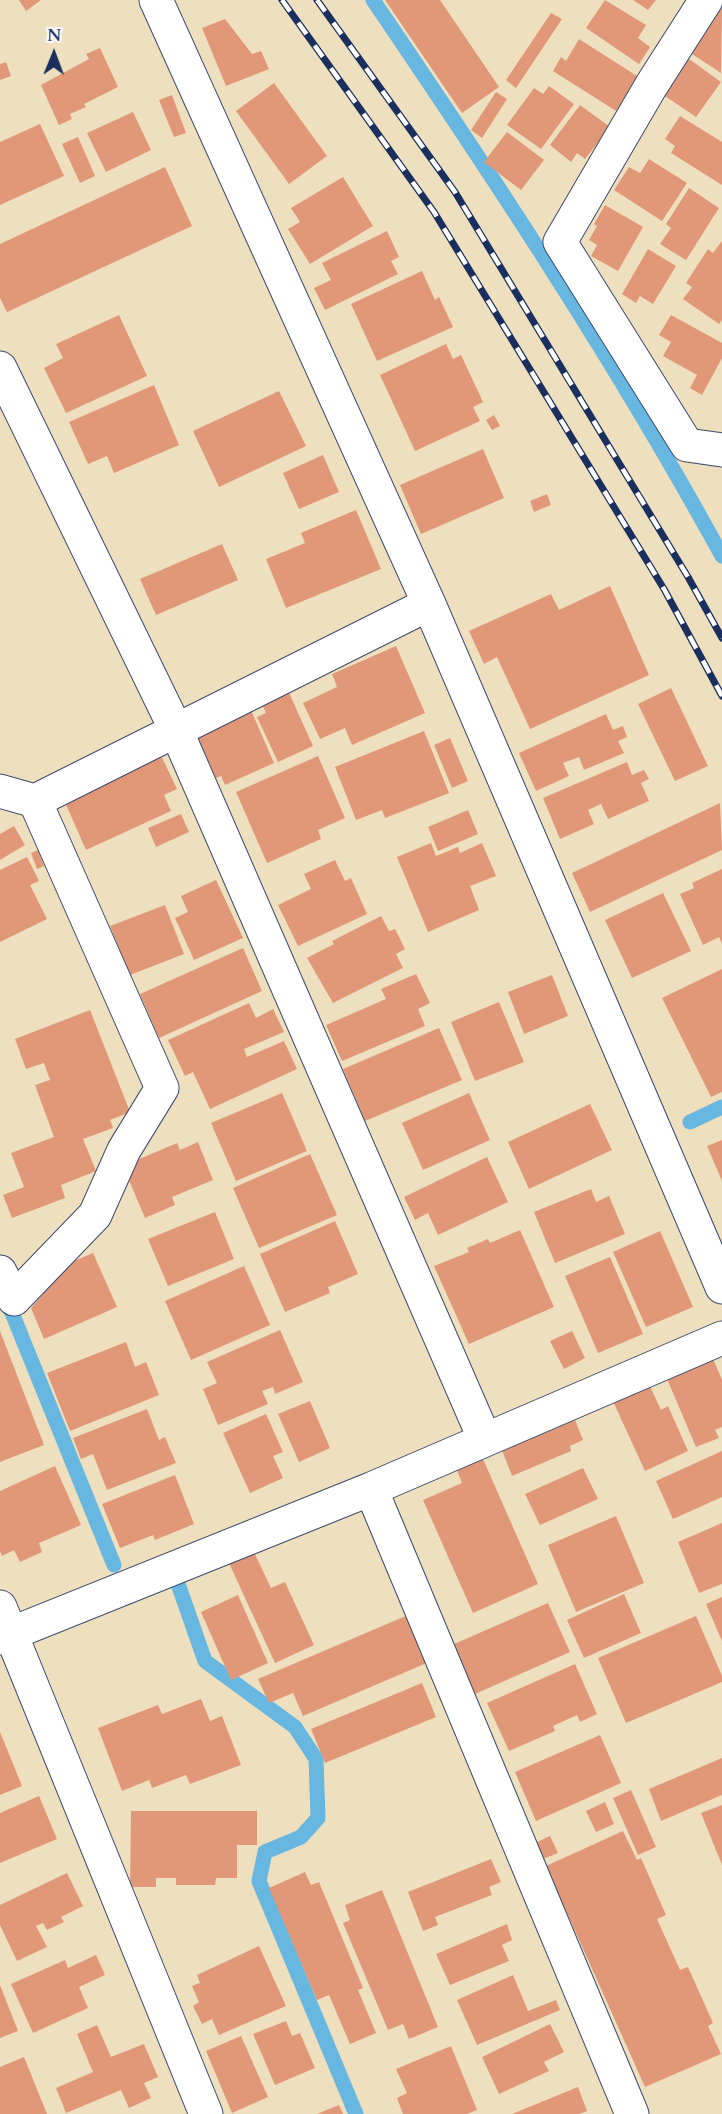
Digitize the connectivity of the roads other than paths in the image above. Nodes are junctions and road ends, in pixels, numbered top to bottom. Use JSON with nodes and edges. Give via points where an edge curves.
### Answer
{"nodes":[{"id":1,"x":156,"y":0,"type":"edge"},
{"id":2,"x":705,"y":0,"type":"edge"},
{"id":3,"x":0,"y":368,"type":"edge"},
{"id":4,"x":722,"y":450,"type":"edge"},
{"id":5,"x":429,"y":604,"type":"junction"},
{"id":6,"x":176,"y":730,"type":"junction"},
{"id":7,"x":0,"y":791,"type":"edge"},
{"id":8,"x":35,"y":801,"type":"junction"},
{"id":9,"x":0,"y":1272,"type":"edge"},
{"id":10,"x":722,"y":1287,"type":"edge"},
{"id":11,"x":722,"y":1338,"type":"edge"},
{"id":12,"x":485,"y":1440,"type":"junction"},
{"id":13,"x":371,"y":1489,"type":"junction"},
{"id":14,"x":4,"y":1626,"type":"edge"},
{"id":15,"x":206,"y":2114,"type":"edge"},
{"id":16,"x":632,"y":2114,"type":"edge"}],
"edges":[{"from":1,"to":5,"type":"street"},
{"from":2,"to":4,"type":"street","via":[[560,242],[687,445]]},
{"from":3,"to":6,"type":"street"},
{"from":5,"to":6,"type":"street"},
{"from":5,"to":10,"type":"street"},
{"from":6,"to":8,"type":"street"},
{"from":6,"to":12,"type":"street"},
{"from":7,"to":8,"type":"street"},
{"from":8,"to":9,"type":"street","via":[[162,1088],[124,1150],[95,1215],[14,1299]]},
{"from":11,"to":12,"type":"street"},
{"from":12,"to":13,"type":"street"},
{"from":13,"to":14,"type":"street"},
{"from":13,"to":16,"type":"street"},
{"from":14,"to":15,"type":"street"}]}
